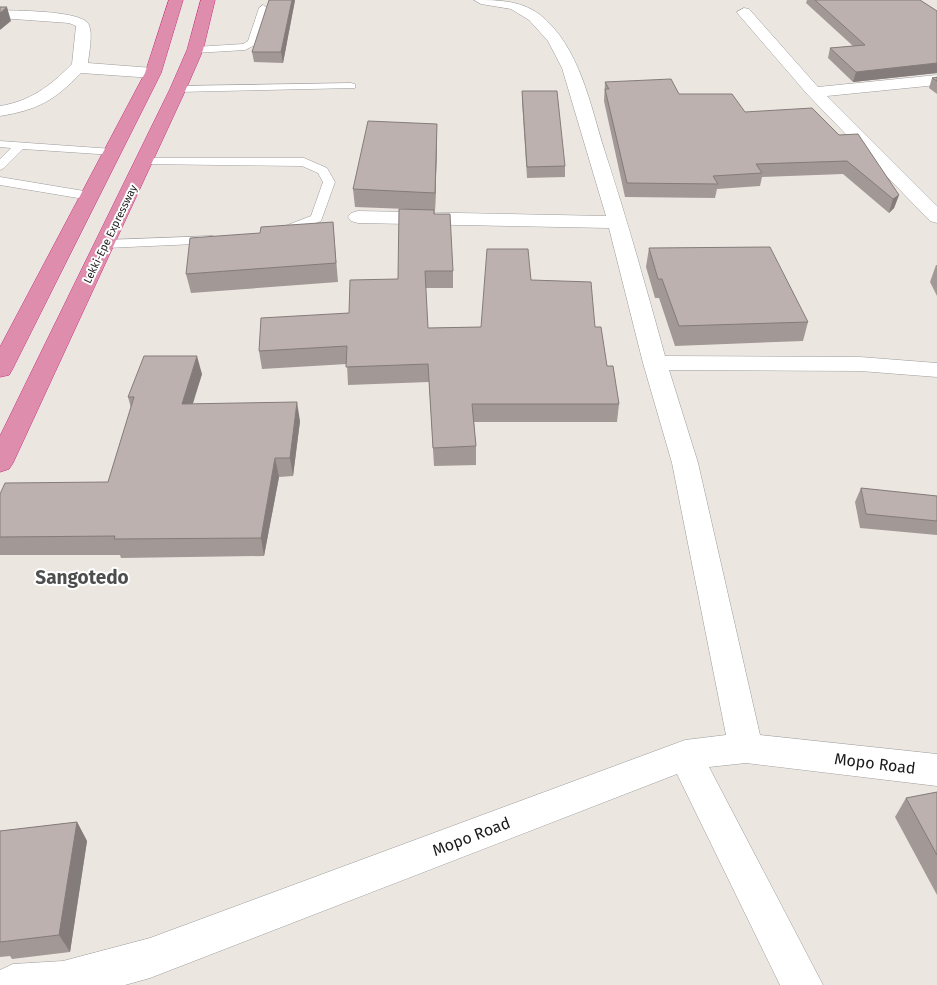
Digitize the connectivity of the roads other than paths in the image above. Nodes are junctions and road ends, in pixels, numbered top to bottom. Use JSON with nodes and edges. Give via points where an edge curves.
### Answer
{"nodes":[{"id":1,"x":176,"y":0,"type":"edge"},
{"id":2,"x":208,"y":0,"type":"edge"},
{"id":3,"x":481,"y":0,"type":"edge"},
{"id":4,"x":263,"y":8,"type":"dead end"},
{"id":5,"x":744,"y":12,"type":"dead end"},
{"id":6,"x":0,"y":14,"type":"edge"},
{"id":7,"x":195,"y":50,"type":"junction"},
{"id":8,"x":80,"y":65,"type":"junction"},
{"id":9,"x":153,"y":73,"type":"junction"},
{"id":10,"x":937,"y":80,"type":"edge"},
{"id":11,"x":351,"y":86,"type":"dead end"},
{"id":12,"x":178,"y":88,"type":"junction"},
{"id":13,"x":814,"y":92,"type":"junction"},
{"id":14,"x":0,"y":111,"type":"edge"},
{"id":15,"x":0,"y":144,"type":"edge"},
{"id":16,"x":19,"y":147,"type":"junction"},
{"id":17,"x":113,"y":152,"type":"junction"},
{"id":18,"x":145,"y":162,"type":"junction"},
{"id":19,"x":0,"y":166,"type":"edge"},
{"id":20,"x":0,"y":181,"type":"edge"},
{"id":21,"x":90,"y":196,"type":"junction"},
{"id":22,"x":358,"y":217,"type":"dead end"},
{"id":23,"x":937,"y":218,"type":"edge"},
{"id":24,"x":618,"y":222,"type":"junction"},
{"id":25,"x":271,"y":234,"type":"edge"},
{"id":26,"x":224,"y":240,"type":"edge"},
{"id":27,"x":106,"y":244,"type":"junction"},
{"id":28,"x":655,"y":363,"type":"junction"},
{"id":29,"x":0,"y":370,"type":"edge"},
{"id":30,"x":937,"y":370,"type":"edge"},
{"id":31,"x":0,"y":463,"type":"edge"},
{"id":32,"x":746,"y":748,"type":"junction"},
{"id":33,"x":686,"y":755,"type":"junction"},
{"id":34,"x":937,"y":770,"type":"edge"},
{"id":35,"x":13,"y":985,"type":"edge"},
{"id":36,"x":802,"y":985,"type":"edge"}],
"edges":[{"from":1,"to":9,"type":"highway"},
{"from":2,"to":7,"type":"highway","name":"Lekki-Epe Expressway"},
{"from":3,"to":24,"type":"street","via":[[515,5],[534,17],[555,39],[570,68]]},
{"from":4,"to":7,"type":"lane","via":[[252,43]]},
{"from":5,"to":13,"type":"street"},
{"from":6,"to":8,"type":"street","via":[[80,22],[84,26]]},
{"from":7,"to":12,"type":"highway","name":"Lekki-Epe Expressway"},
{"from":8,"to":9,"type":"street","via":[[86,69]]},
{"from":8,"to":14,"type":"street","via":[[49,96],[19,109]]},
{"from":9,"to":17,"type":"highway"},
{"from":10,"to":13,"type":"street"},
{"from":11,"to":12,"type":"lane"},
{"from":12,"to":18,"type":"highway","name":"Lekki-Epe Expressway"},
{"from":13,"to":23,"type":"street"},
{"from":15,"to":16,"type":"lane"},
{"from":16,"to":17,"type":"lane"},
{"from":16,"to":19,"type":"lane"},
{"from":17,"to":21,"type":"highway"},
{"from":18,"to":25,"type":"lane","via":[[288,160],[314,165],[323,171],[329,182],[317,218],[300,227]]},
{"from":18,"to":27,"type":"highway","name":"Lekki-Epe Expressway"},
{"from":20,"to":21,"type":"lane"},
{"from":21,"to":29,"type":"highway"},
{"from":22,"to":24,"type":"street"},
{"from":24,"to":28,"type":"street"},
{"from":26,"to":27,"type":"lane"},
{"from":27,"to":31,"type":"highway","name":"Lekki-Epe Expressway"},
{"from":28,"to":30,"type":"street","via":[[850,364]]},
{"from":28,"to":32,"type":"street","via":[[685,463]]},
{"from":32,"to":33,"type":"street","name":"Mopo Road"},
{"from":32,"to":34,"type":"street","name":"Mopo Road"},
{"from":33,"to":35,"type":"street","name":"Mopo Road","via":[[150,958],[63,981]]},
{"from":33,"to":36,"type":"street"}]}
